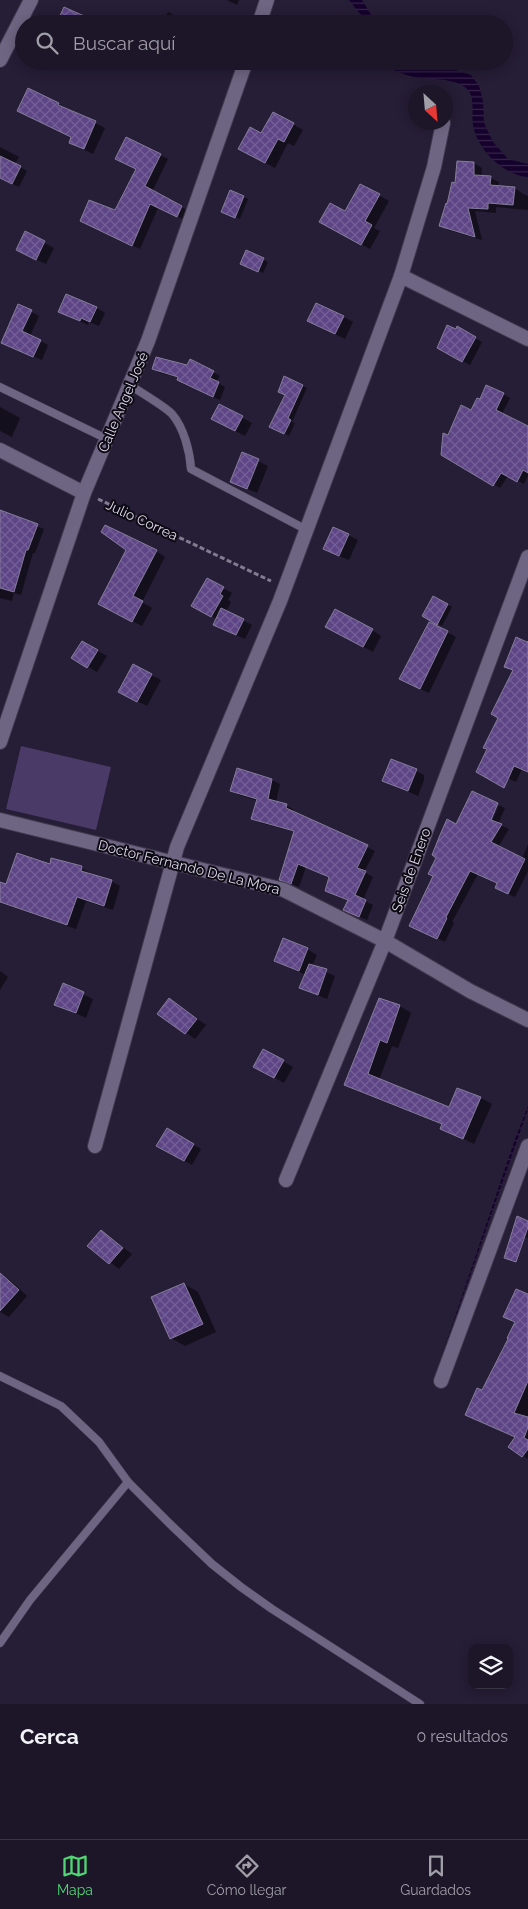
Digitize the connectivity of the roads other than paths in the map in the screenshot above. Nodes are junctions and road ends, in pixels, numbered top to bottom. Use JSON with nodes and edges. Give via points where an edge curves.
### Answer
{"nodes":[{"id":1,"x":31,"y":0,"type":"edge"},
{"id":2,"x":267,"y":0,"type":"edge"},
{"id":3,"x":23,"y":15,"type":"edge"},
{"id":4,"x":262,"y":15,"type":"edge"},
{"id":5,"x":15,"y":31,"type":"edge"},
{"id":6,"x":0,"y":60,"type":"edge"},
{"id":7,"x":243,"y":70,"type":"edge"},
{"id":8,"x":442,"y":130,"type":"edge"},
{"id":9,"x":401,"y":276,"type":"junction"},
{"id":10,"x":527,"y":336,"type":"edge"},
{"id":11,"x":130,"y":385,"type":"junction"},
{"id":12,"x":0,"y":387,"type":"edge"},
{"id":13,"x":107,"y":439,"type":"junction"},
{"id":14,"x":0,"y":450,"type":"edge"},
{"id":15,"x":84,"y":493,"type":"junction"},
{"id":16,"x":307,"y":530,"type":"junction"},
{"id":17,"x":528,"y":557,"type":"edge"},
{"id":18,"x":0,"y":742,"type":"edge"},
{"id":19,"x":0,"y":820,"type":"edge"},
{"id":20,"x":174,"y":862,"type":"junction"},
{"id":21,"x":385,"y":941,"type":"junction"},
{"id":22,"x":528,"y":1020,"type":"edge"},
{"id":23,"x":94,"y":1146,"type":"dead end"},
{"id":24,"x":528,"y":1146,"type":"edge"},
{"id":25,"x":286,"y":1180,"type":"dead end"},
{"id":26,"x":0,"y":1376,"type":"edge"},
{"id":27,"x":441,"y":1381,"type":"dead end"},
{"id":28,"x":128,"y":1482,"type":"junction"},
{"id":29,"x":0,"y":1643,"type":"edge"},
{"id":30,"x":420,"y":1704,"type":"edge"}],
"edges":[{"from":1,"to":3,"type":"street"},
{"from":2,"to":4,"type":"street"},
{"from":5,"to":6,"type":"street"},
{"from":7,"to":11,"type":"street","name":"Calle Angel José"},
{"from":8,"to":9,"type":"street"},
{"from":9,"to":10,"type":"street"},
{"from":9,"to":16,"type":"street"},
{"from":11,"to":13,"type":"street","name":"Calle Angel José"},
{"from":11,"to":16,"type":"lane","via":[[172,414],[182,432],[191,470]]},
{"from":12,"to":13,"type":"lane"},
{"from":13,"to":15,"type":"street","name":"Calle Angel José"},
{"from":14,"to":15,"type":"street"},
{"from":15,"to":18,"type":"street","name":"Calle Angel José"},
{"from":16,"to":20,"type":"street","via":[[177,847]]},
{"from":17,"to":21,"type":"street","name":"Seis de Enero"},
{"from":19,"to":20,"type":"street","name":"Doctor Fernando De La Mora"},
{"from":20,"to":21,"type":"street","name":"Doctor Fernando De La Mora","via":[[284,890]]},
{"from":20,"to":23,"type":"street"},
{"from":21,"to":22,"type":"street","name":"Doctor Fernando De La Mora","via":[[470,991]]},
{"from":21,"to":25,"type":"street","name":"Seis de Enero"},
{"from":24,"to":27,"type":"street"},
{"from":26,"to":28,"type":"lane","via":[[61,1406],[100,1442]]},
{"from":28,"to":29,"type":"lane","via":[[30,1600]]},
{"from":28,"to":30,"type":"lane","via":[[212,1564],[242,1587]]}]}
